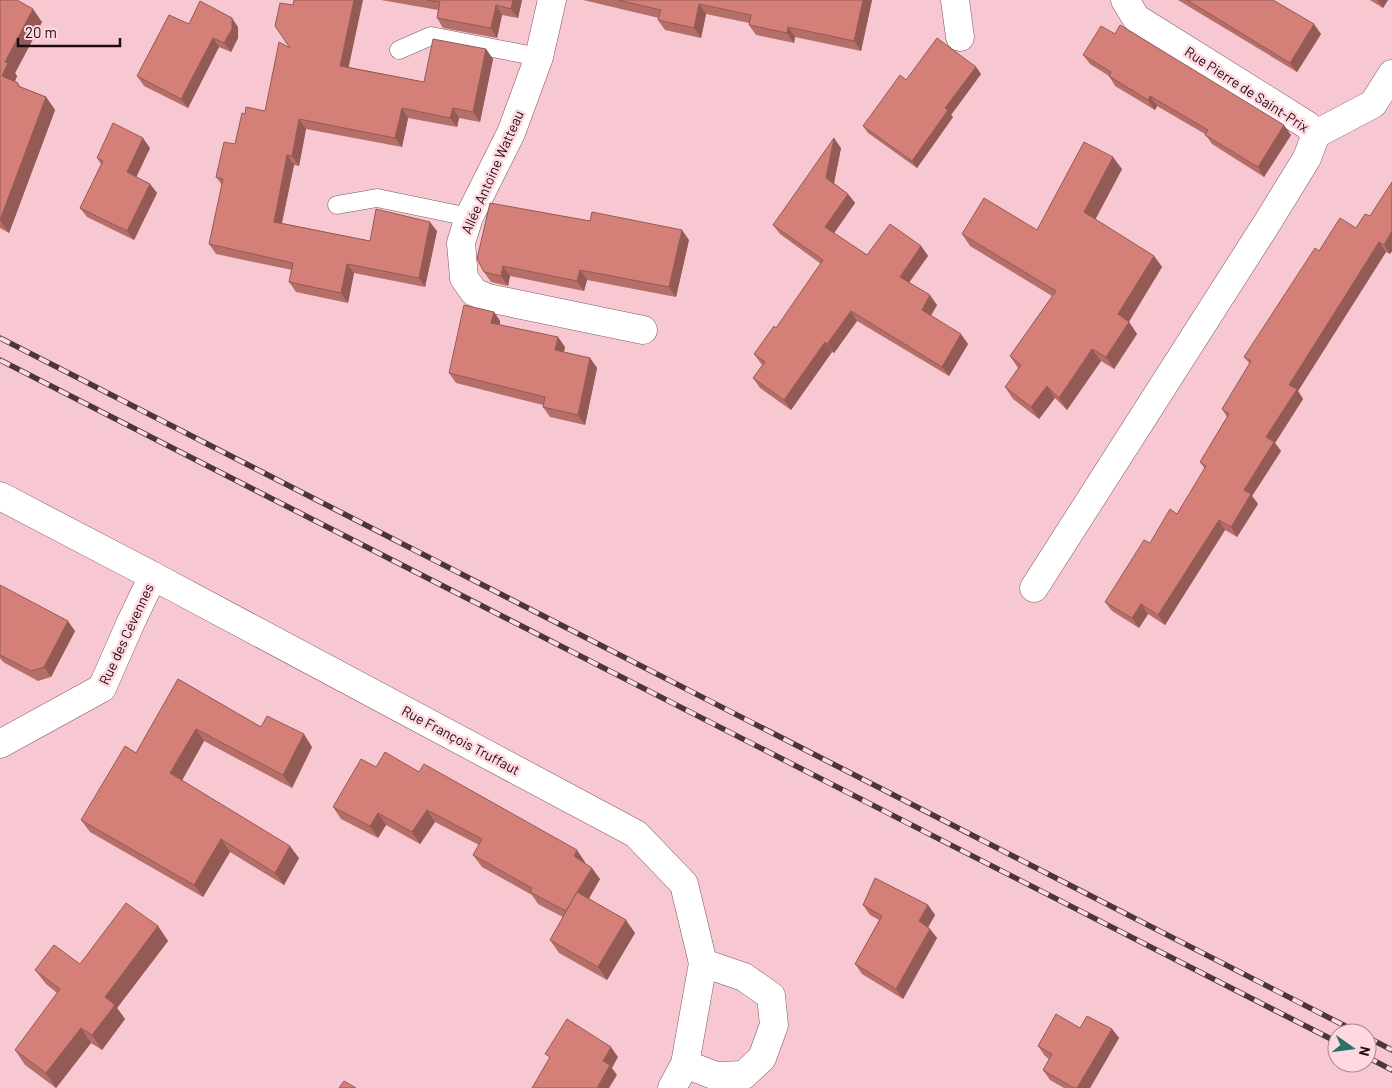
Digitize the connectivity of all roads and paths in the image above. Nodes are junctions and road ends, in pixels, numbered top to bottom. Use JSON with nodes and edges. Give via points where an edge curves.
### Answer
{"nodes":[{"id":1,"x":552,"y":0,"type":"edge"},
{"id":2,"x":955,"y":0,"type":"edge"},
{"id":3,"x":1124,"y":0,"type":"edge"},
{"id":4,"x":960,"y":37,"type":"dead end"},
{"id":5,"x":399,"y":50,"type":"dead end"},
{"id":6,"x":539,"y":57,"type":"junction"},
{"id":7,"x":1392,"y":74,"type":"edge"},
{"id":8,"x":1316,"y":134,"type":"junction"},
{"id":9,"x":337,"y":205,"type":"dead end"},
{"id":10,"x":469,"y":217,"type":"junction"},
{"id":11,"x":644,"y":330,"type":"dead end"},
{"id":12,"x":0,"y":496,"type":"edge"},
{"id":13,"x":152,"y":576,"type":"junction"},
{"id":14,"x":1034,"y":588,"type":"dead end"},
{"id":15,"x":0,"y":744,"type":"edge"},
{"id":16,"x":703,"y":963,"type":"junction"},
{"id":17,"x":686,"y":1064,"type":"junction"},
{"id":18,"x":672,"y":1088,"type":"edge"}],
"edges":[{"from":1,"to":6,"type":"street","name":"Allée Antoine Watteau"},
{"from":2,"to":4,"type":"street"},
{"from":3,"to":8,"type":"street","name":"Rue Pierre de Saint-Prix","via":[[1136,18],[1307,125]]},
{"from":5,"to":6,"type":"lane","via":[[431,36]]},
{"from":6,"to":10,"type":"street","name":"Allée Antoine Watteau","via":[[511,133]]},
{"from":7,"to":8,"type":"street","name":"Rue Pierre de Saint-Prix","via":[[1373,104]]},
{"from":8,"to":14,"type":"street","via":[[1307,158],[1269,220]]},
{"from":9,"to":10,"type":"lane","via":[[377,198]]},
{"from":10,"to":11,"type":"street","name":"Allée Antoine Watteau","via":[[462,243],[463,269],[464,278],[474,292],[488,298]]},
{"from":12,"to":13,"type":"street","name":"Rue des Cévennes"},
{"from":13,"to":15,"type":"street","name":"Rue des Cévennes","via":[[102,688]]},
{"from":13,"to":16,"type":"street","name":"Rue François Truffaut","via":[[636,834],[684,884]]},
{"from":16,"to":17,"type":"street","name":"Rue François Truffaut"},
{"from":16,"to":17,"type":"street","via":[[744,977],[771,996],[774,1025],[762,1058],[744,1075],[716,1076]]},
{"from":17,"to":18,"type":"street","name":"Rue François Truffaut"}]}
